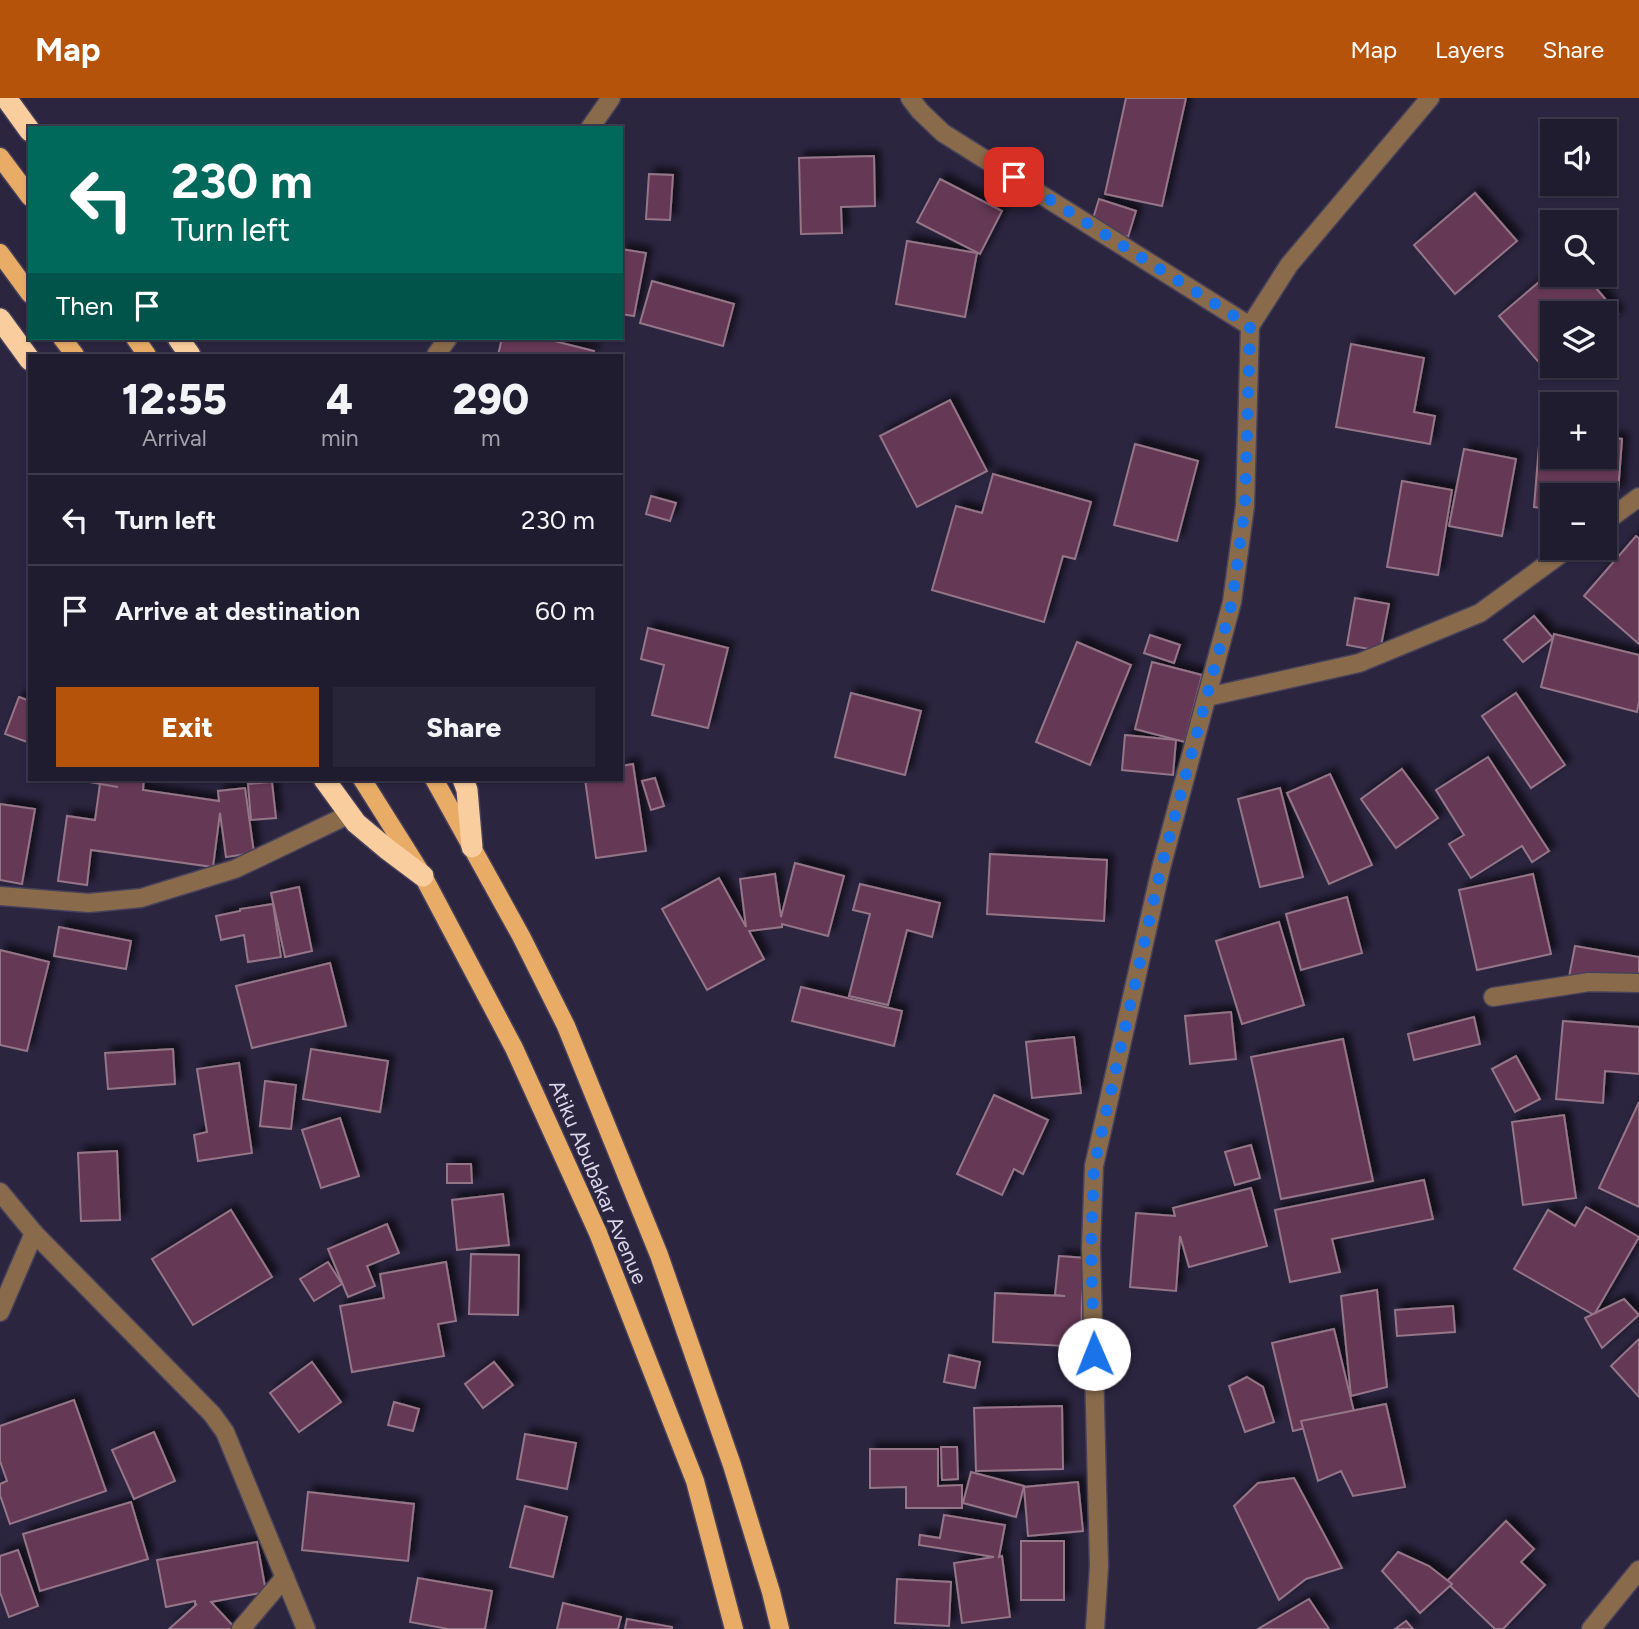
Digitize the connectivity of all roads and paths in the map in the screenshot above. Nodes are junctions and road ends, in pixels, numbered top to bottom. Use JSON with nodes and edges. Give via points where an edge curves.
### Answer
{"nodes":[{"id":1,"x":6,"y":98,"type":"edge"},
{"id":2,"x":611,"y":98,"type":"edge"},
{"id":3,"x":910,"y":98,"type":"edge"},
{"id":4,"x":1430,"y":98,"type":"edge"},
{"id":5,"x":591,"y":126,"type":"edge"},
{"id":6,"x":28,"y":128,"type":"edge"},
{"id":7,"x":0,"y":157,"type":"edge"},
{"id":8,"x":28,"y":194,"type":"edge"},
{"id":9,"x":0,"y":253,"type":"edge"},
{"id":10,"x":28,"y":291,"type":"edge"},
{"id":11,"x":0,"y":319,"type":"edge"},
{"id":12,"x":1250,"y":326,"type":"junction"},
{"id":13,"x":64,"y":340,"type":"edge"},
{"id":14,"x":137,"y":340,"type":"edge"},
{"id":15,"x":74,"y":354,"type":"edge"},
{"id":16,"x":147,"y":354,"type":"edge"},
{"id":17,"x":28,"y":357,"type":"edge"},
{"id":18,"x":1639,"y":497,"type":"edge"},
{"id":19,"x":1617,"y":513,"type":"edge"},
{"id":20,"x":1553,"y":560,"type":"edge"},
{"id":21,"x":1207,"y":697,"type":"junction"},
{"id":22,"x":325,"y":781,"type":"edge"},
{"id":23,"x":363,"y":781,"type":"edge"},
{"id":24,"x":435,"y":781,"type":"edge"},
{"id":25,"x":464,"y":781,"type":"edge"},
{"id":26,"x":350,"y":814,"type":"junction"},
{"id":27,"x":472,"y":847,"type":"junction"},
{"id":28,"x":423,"y":876,"type":"junction"},
{"id":29,"x":0,"y":896,"type":"edge"},
{"id":30,"x":1639,"y":983,"type":"edge"},
{"id":31,"x":1493,"y":997,"type":"dead end"},
{"id":32,"x":0,"y":1192,"type":"edge"},
{"id":33,"x":34,"y":1233,"type":"junction"},
{"id":34,"x":0,"y":1312,"type":"edge"},
{"id":35,"x":1639,"y":1570,"type":"edge"},
{"id":36,"x":285,"y":1577,"type":"junction"},
{"id":37,"x":242,"y":1629,"type":"edge"},
{"id":38,"x":306,"y":1629,"type":"edge"},
{"id":39,"x":734,"y":1629,"type":"edge"},
{"id":40,"x":780,"y":1629,"type":"edge"},
{"id":41,"x":1095,"y":1629,"type":"edge"},
{"id":42,"x":1591,"y":1629,"type":"edge"}],
"edges":[{"from":1,"to":6,"type":"highway"},
{"from":2,"to":5,"type":"street"},
{"from":3,"to":12,"type":"street","via":[[943,133]]},
{"from":4,"to":12,"type":"street","via":[[1290,265]]},
{"from":7,"to":8,"type":"main road"},
{"from":9,"to":10,"type":"main road"},
{"from":11,"to":17,"type":"highway"},
{"from":12,"to":21,"type":"street","via":[[1245,506],[1232,602]]},
{"from":13,"to":15,"type":"main road"},
{"from":14,"to":16,"type":"main road"},
{"from":18,"to":19,"type":"street"},
{"from":20,"to":21,"type":"street","via":[[1480,613],[1359,663]]},
{"from":21,"to":41,"type":"street","via":[[1161,868],[1094,1166],[1091,1248],[1099,1566]]},
{"from":22,"to":26,"type":"highway"},
{"from":23,"to":28,"type":"main road","name":"Atiku Abubakar Avenue"},
{"from":24,"to":27,"type":"main road","name":"Atiku Abubakar Avenue"},
{"from":25,"to":27,"type":"highway"},
{"from":26,"to":28,"type":"highway"},
{"from":26,"to":29,"type":"street","via":[[235,869],[141,898],[89,902]]},
{"from":27,"to":40,"type":"main road","name":"Atiku Abubakar Avenue","via":[[566,1026],[659,1255],[732,1465]]},
{"from":28,"to":39,"type":"main road","name":"Atiku Abubakar Avenue","via":[[514,1048],[598,1233],[695,1481]]},
{"from":30,"to":31,"type":"street","via":[[1588,982]]},
{"from":32,"to":33,"type":"street"},
{"from":33,"to":34,"type":"street"},
{"from":33,"to":36,"type":"street","via":[[212,1414],[225,1432]]},
{"from":35,"to":42,"type":"street"},
{"from":36,"to":37,"type":"street"},
{"from":36,"to":38,"type":"street"}]}
